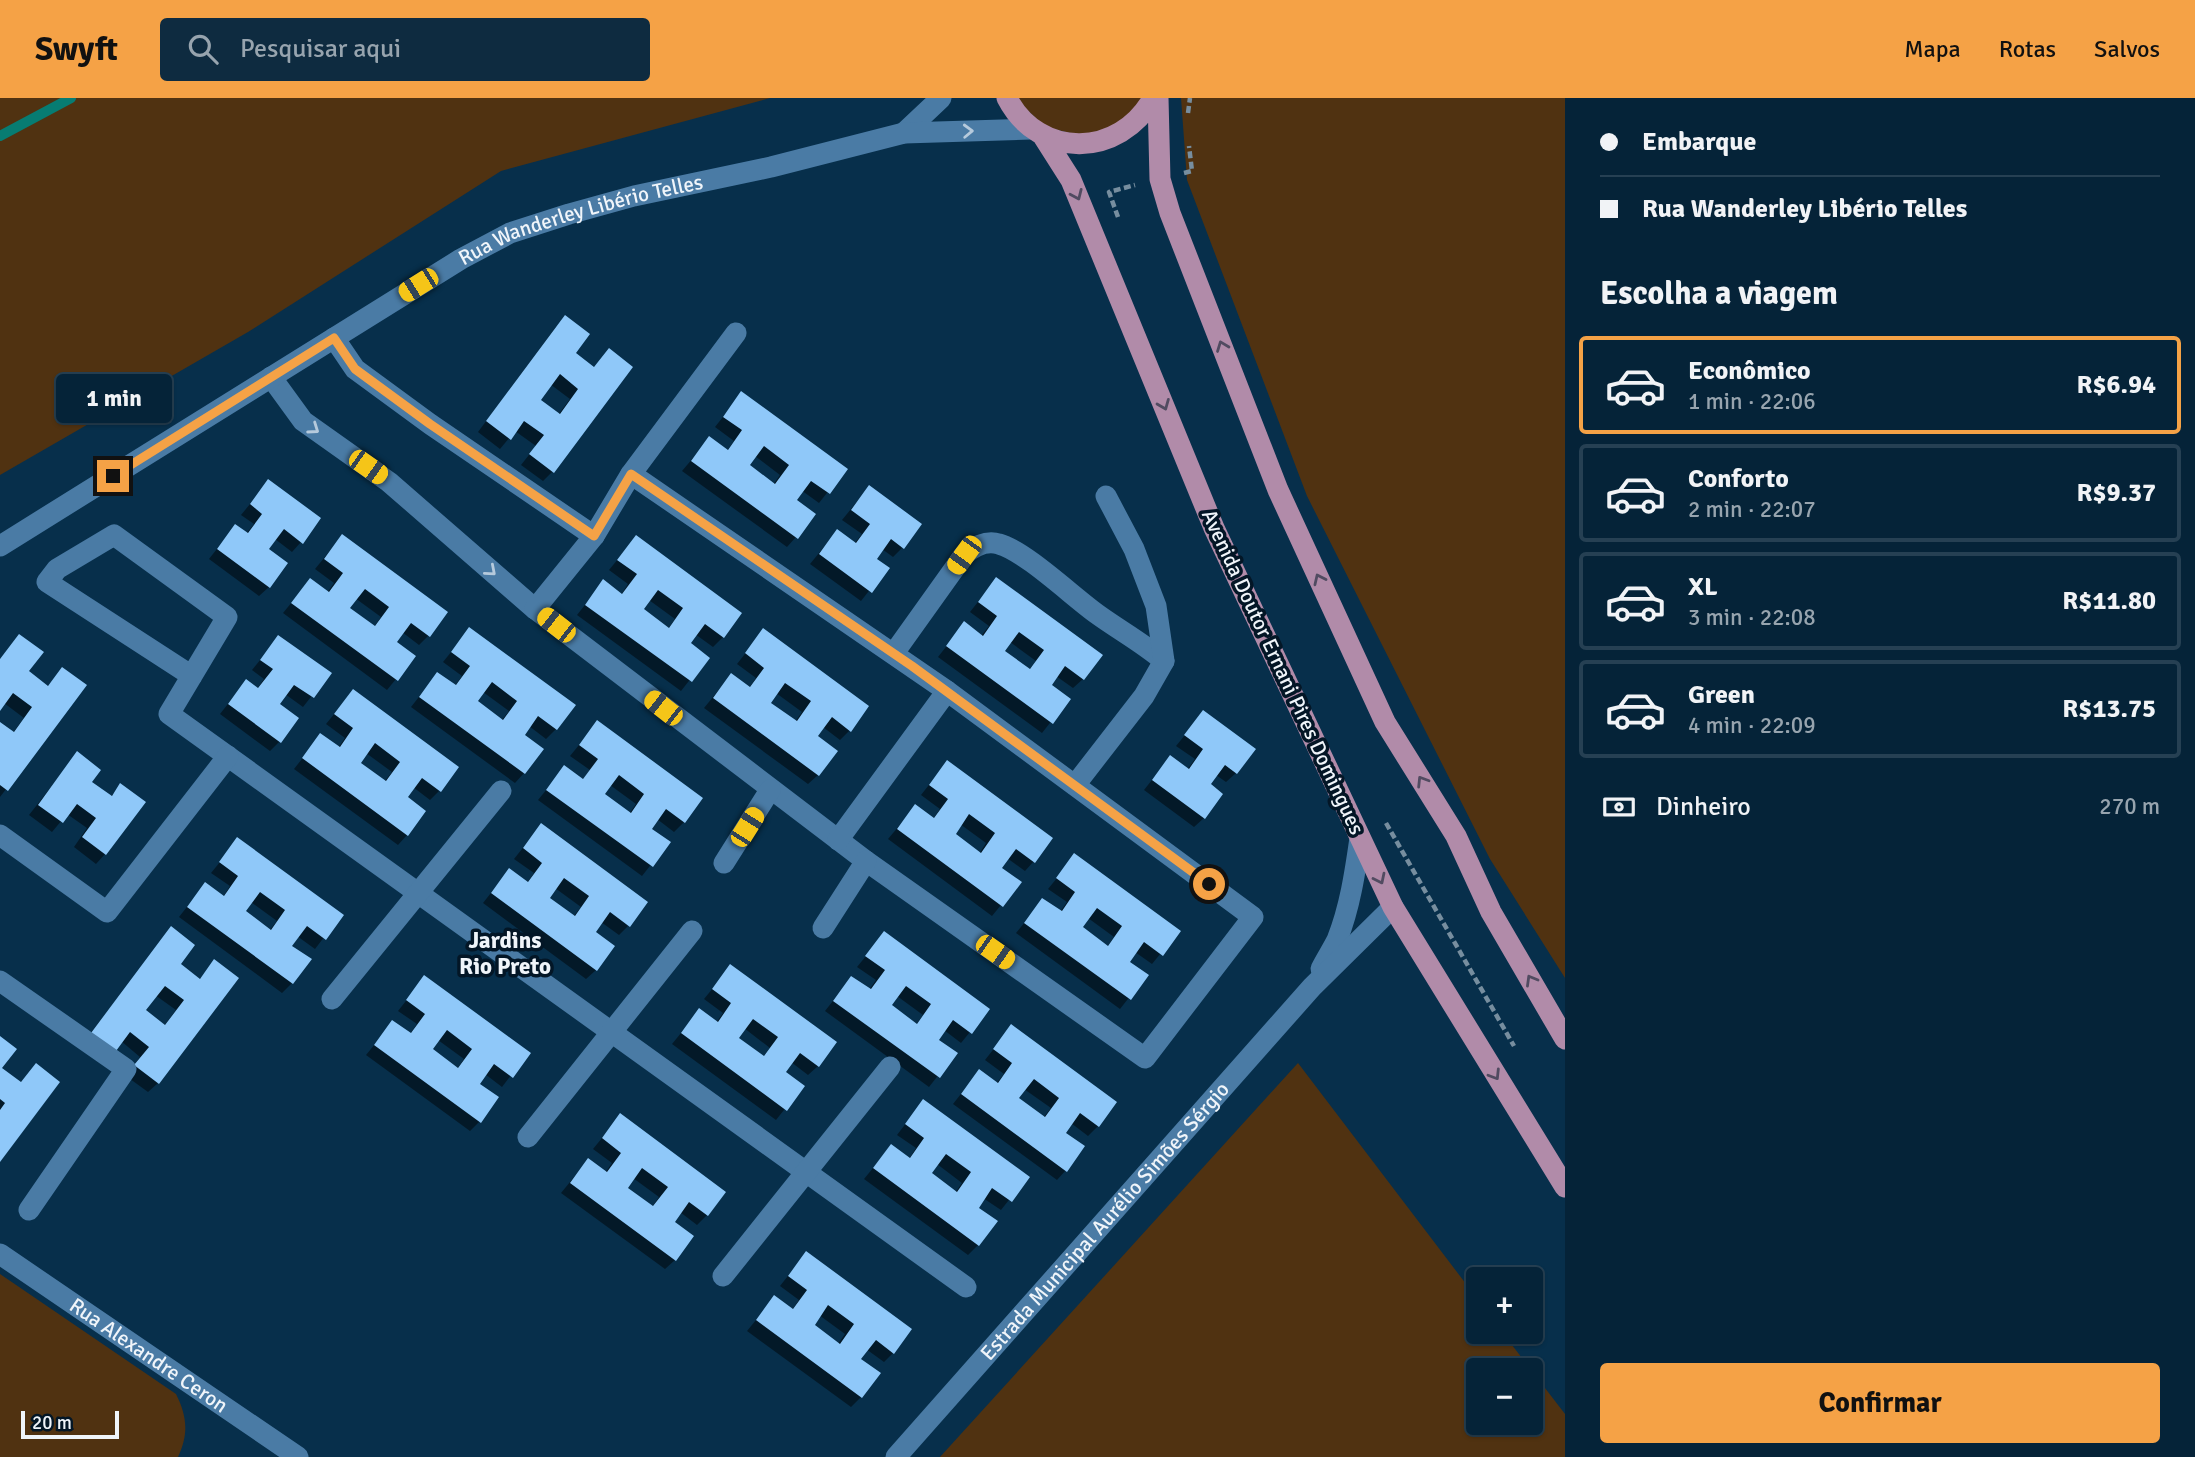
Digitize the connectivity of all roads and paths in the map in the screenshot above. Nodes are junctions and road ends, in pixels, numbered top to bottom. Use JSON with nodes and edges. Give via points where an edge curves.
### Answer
{"nodes":[{"id":1,"x":940,"y":98,"type":"edge"},
{"id":2,"x":1007,"y":98,"type":"edge"},
{"id":3,"x":1155,"y":98,"type":"edge"},
{"id":4,"x":1037,"y":132,"type":"junction"},
{"id":5,"x":904,"y":133,"type":"junction"},
{"id":6,"x":736,"y":333,"type":"dead end"},
{"id":7,"x":334,"y":338,"type":"junction"},
{"id":8,"x":271,"y":377,"type":"junction"},
{"id":9,"x":631,"y":474,"type":"junction"},
{"id":10,"x":1106,"y":495,"type":"dead end"},
{"id":11,"x":594,"y":536,"type":"junction"},
{"id":12,"x":0,"y":546,"type":"edge"},
{"id":13,"x":535,"y":609,"type":"junction"},
{"id":14,"x":894,"y":653,"type":"junction"},
{"id":15,"x":1164,"y":661,"type":"junction"},
{"id":16,"x":192,"y":676,"type":"junction"},
{"id":17,"x":947,"y":691,"type":"junction"},
{"id":18,"x":228,"y":756,"type":"junction"},
{"id":19,"x":1075,"y":785,"type":"junction"},
{"id":20,"x":770,"y":790,"type":"junction"},
{"id":21,"x":500,"y":791,"type":"dead end"},
{"id":22,"x":0,"y":835,"type":"edge"},
{"id":23,"x":1360,"y":838,"type":"junction"},
{"id":24,"x":838,"y":840,"type":"junction"},
{"id":25,"x":866,"y":861,"type":"junction"},
{"id":26,"x":723,"y":863,"type":"dead end"},
{"id":27,"x":418,"y":893,"type":"junction"},
{"id":28,"x":1393,"y":907,"type":"junction"},
{"id":29,"x":823,"y":928,"type":"dead end"},
{"id":30,"x":692,"y":931,"type":"dead end"},
{"id":31,"x":0,"y":981,"type":"edge"},
{"id":32,"x":1312,"y":986,"type":"junction"},
{"id":33,"x":332,"y":999,"type":"dead end"},
{"id":34,"x":611,"y":1032,"type":"junction"},
{"id":35,"x":1565,"y":1039,"type":"edge"},
{"id":36,"x":890,"y":1067,"type":"dead end"},
{"id":37,"x":528,"y":1137,"type":"dead end"},
{"id":38,"x":807,"y":1172,"type":"junction"},
{"id":39,"x":1565,"y":1187,"type":"edge"},
{"id":40,"x":29,"y":1210,"type":"dead end"},
{"id":41,"x":0,"y":1254,"type":"edge"},
{"id":42,"x":723,"y":1276,"type":"dead end"},
{"id":43,"x":966,"y":1287,"type":"dead end"},
{"id":44,"x":286,"y":1455,"type":"edge"},
{"id":45,"x":896,"y":1457,"type":"edge"}],
"edges":[{"from":1,"to":5,"type":"street","name":"Rua Wanderley Libério Telles"},
{"from":2,"to":4,"type":"main road","name":"Avenida Doutor Ernani Pires Domingues"},
{"from":3,"to":4,"type":"main road","via":[[1124,132],[1098,143],[1070,144]]},
{"from":35,"to":3,"type":"main road","one_way":true,"via":[[1491,912],[1456,836],[1385,722],[1278,490],[1170,213],[1160,179]]},
{"from":5,"to":4,"type":"street","name":"Rua Wanderley Libério Telles","one_way":true},
{"from":4,"to":23,"type":"main road","name":"Avenida Doutor Ernani Pires Domingues","one_way":true,"via":[[1071,180],[1214,528]]},
{"from":5,"to":7,"type":"street","name":"Rua Wanderley Libério Telles","via":[[634,196],[510,233]]},
{"from":6,"to":9,"type":"street"},
{"from":7,"to":8,"type":"street","name":"Rua Wanderley Libério Telles"},
{"from":7,"to":11,"type":"street","via":[[355,369]]},
{"from":8,"to":12,"type":"street","name":"Rua Wanderley Libério Telles"},
{"from":8,"to":13,"type":"street","one_way":true,"via":[[303,421],[389,482]]},
{"from":9,"to":11,"type":"street"},
{"from":9,"to":14,"type":"street"},
{"from":10,"to":15,"type":"street","via":[[1156,606]]},
{"from":11,"to":13,"type":"street"},
{"from":13,"to":20,"type":"street"},
{"from":14,"to":15,"type":"street","via":[[964,555],[972,548],[994,543],[1034,565]]},
{"from":14,"to":17,"type":"street"},
{"from":15,"to":19,"type":"street","via":[[1144,696]]},
{"from":16,"to":16,"type":"street","via":[[227,617],[114,534],[57,569],[47,582]]},
{"from":16,"to":18,"type":"street","via":[[169,714]]},
{"from":17,"to":19,"type":"street"},
{"from":17,"to":24,"type":"street"},
{"from":18,"to":22,"type":"street","via":[[107,912]]},
{"from":18,"to":27,"type":"street"},
{"from":19,"to":25,"type":"street","via":[[1253,917],[1145,1058]]},
{"from":20,"to":24,"type":"street"},
{"from":20,"to":26,"type":"street"},
{"from":21,"to":27,"type":"street"},
{"from":23,"to":28,"type":"main road","name":"Avenida Doutor Ernani Pires Domingues","one_way":true},
{"from":23,"to":32,"type":"street","name":"Estrada Municipal Aurélio Simões Sérgio","via":[[1344,918]]},
{"from":24,"to":25,"type":"street"},
{"from":25,"to":29,"type":"street"},
{"from":27,"to":33,"type":"street"},
{"from":27,"to":34,"type":"street"},
{"from":28,"to":32,"type":"street","name":"Estrada Municipal Aurélio Simões Sérgio"},
{"from":28,"to":39,"type":"main road","name":"Avenida Doutor Ernani Pires Domingues","one_way":true},
{"from":30,"to":34,"type":"street"},
{"from":31,"to":40,"type":"street","via":[[126,1069]]},
{"from":32,"to":45,"type":"street","name":"Estrada Municipal Aurélio Simões Sérgio"},
{"from":34,"to":37,"type":"street"},
{"from":34,"to":38,"type":"street"},
{"from":36,"to":38,"type":"street"},
{"from":38,"to":42,"type":"street"},
{"from":38,"to":43,"type":"street"},
{"from":41,"to":44,"type":"street","name":"Rua Alexandre Ceron"}]}
